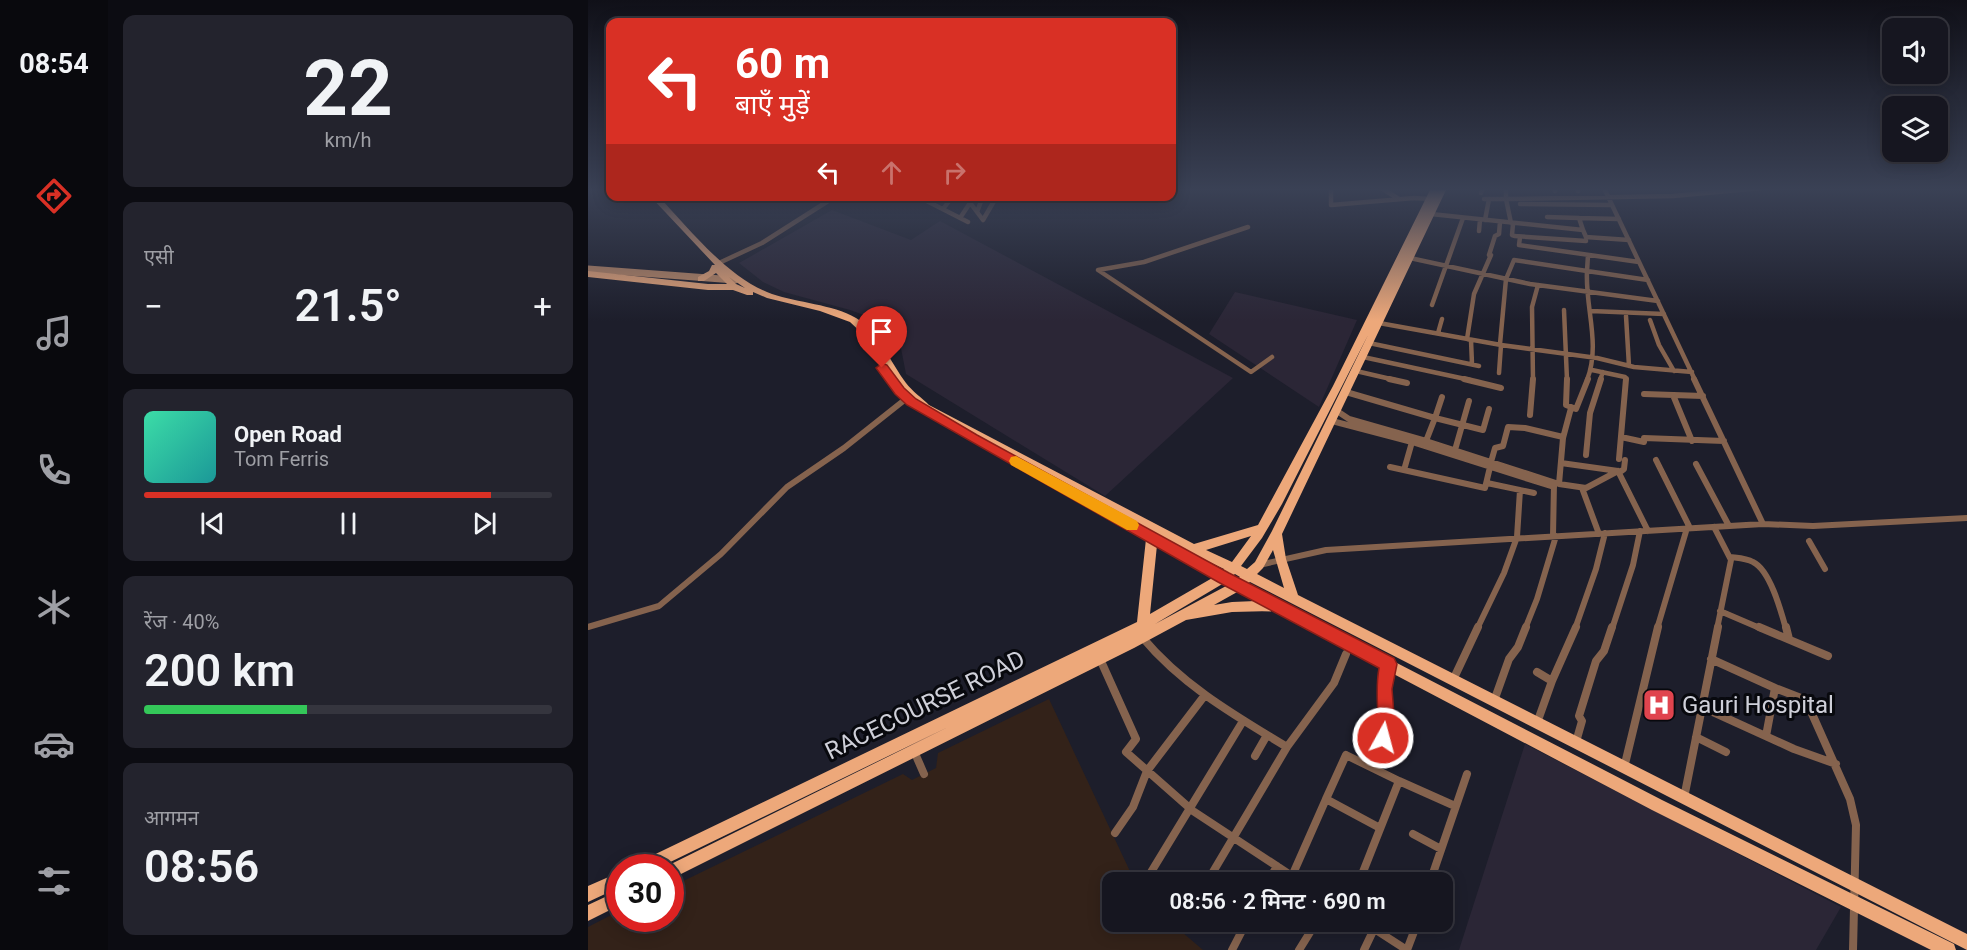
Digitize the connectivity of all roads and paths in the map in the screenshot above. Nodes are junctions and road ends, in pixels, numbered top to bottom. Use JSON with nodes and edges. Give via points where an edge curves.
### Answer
{"nodes":[{"id":1,"x":687,"y":232,"type":"edge"},
{"id":2,"x":779,"y":232,"type":"edge"},
{"id":3,"x":1232,"y":232,"type":"edge"},
{"id":4,"x":1414,"y":232,"type":"edge"},
{"id":5,"x":1422,"y":232,"type":"edge"},
{"id":6,"x":1458,"y":232,"type":"edge"},
{"id":7,"x":1499,"y":232,"type":"edge"},
{"id":8,"x":1512,"y":232,"type":"edge"},
{"id":9,"x":1584,"y":232,"type":"edge"},
{"id":10,"x":1625,"y":232,"type":"edge"},
{"id":11,"x":1520,"y":237,"type":"junction"},
{"id":12,"x":1629,"y":240,"type":"junction"},
{"id":13,"x":1586,"y":241,"type":"junction"},
{"id":14,"x":1519,"y":245,"type":"junction"},
{"id":15,"x":1587,"y":255,"type":"junction"},
{"id":16,"x":1410,"y":258,"type":"junction"},
{"id":17,"x":1514,"y":260,"type":"junction"},
{"id":18,"x":1640,"y":262,"type":"junction"},
{"id":19,"x":718,"y":266,"type":"junction"},
{"id":20,"x":1445,"y":266,"type":"junction"},
{"id":21,"x":588,"y":268,"type":"edge"},
{"id":22,"x":1587,"y":271,"type":"junction"},
{"id":23,"x":588,"y":274,"type":"edge"},
{"id":24,"x":1485,"y":274,"type":"junction"},
{"id":25,"x":701,"y":279,"type":"junction"},
{"id":26,"x":1506,"y":279,"type":"junction"},
{"id":27,"x":1648,"y":280,"type":"junction"},
{"id":28,"x":736,"y":283,"type":"junction"},
{"id":29,"x":1538,"y":285,"type":"junction"},
{"id":30,"x":1586,"y":291,"type":"junction"},
{"id":31,"x":1658,"y":301,"type":"junction"},
{"id":32,"x":1432,"y":305,"type":"dead end"},
{"id":33,"x":1564,"y":310,"type":"dead end"},
{"id":34,"x":1591,"y":311,"type":"junction"},
{"id":35,"x":1664,"y":314,"type":"junction"},
{"id":36,"x":1626,"y":315,"type":"dead end"},
{"id":37,"x":1442,"y":320,"type":"dead end"},
{"id":38,"x":1650,"y":320,"type":"dead end"},
{"id":39,"x":1379,"y":323,"type":"junction"},
{"id":40,"x":1438,"y":333,"type":"junction"},
{"id":41,"x":1467,"y":339,"type":"junction"},
{"id":42,"x":1369,"y":343,"type":"junction"},
{"id":43,"x":1500,"y":345,"type":"junction"},
{"id":44,"x":1534,"y":349,"type":"junction"},
{"id":45,"x":1567,"y":354,"type":"junction"},
{"id":46,"x":1272,"y":357,"type":"dead end"},
{"id":47,"x":1363,"y":357,"type":"junction"},
{"id":48,"x":1593,"y":358,"type":"junction"},
{"id":49,"x":1472,"y":364,"type":"junction"},
{"id":50,"x":1479,"y":366,"type":"dead end"},
{"id":51,"x":1629,"y":366,"type":"junction"},
{"id":52,"x":1592,"y":370,"type":"junction"},
{"id":53,"x":1356,"y":371,"type":"junction"},
{"id":54,"x":1674,"y":371,"type":"junction"},
{"id":55,"x":1603,"y":372,"type":"junction"},
{"id":56,"x":1692,"y":372,"type":"junction"},
{"id":57,"x":1499,"y":373,"type":"dead end"},
{"id":58,"x":1407,"y":383,"type":"dead end"},
{"id":59,"x":1501,"y":388,"type":"dead end"},
{"id":60,"x":1346,"y":392,"type":"junction"},
{"id":61,"x":1644,"y":394,"type":"dead end"},
{"id":62,"x":1674,"y":395,"type":"junction"},
{"id":63,"x":1703,"y":396,"type":"junction"},
{"id":64,"x":1442,"y":397,"type":"dead end"},
{"id":65,"x":907,"y":398,"type":"junction"},
{"id":66,"x":1468,"y":401,"type":"dead end"},
{"id":67,"x":1489,"y":409,"type":"dead end"},
{"id":68,"x":1574,"y":409,"type":"junction"},
{"id":69,"x":1337,"y":411,"type":"junction"},
{"id":70,"x":1590,"y":413,"type":"junction"},
{"id":71,"x":1530,"y":415,"type":"dead end"},
{"id":72,"x":1435,"y":418,"type":"junction"},
{"id":73,"x":1332,"y":421,"type":"junction"},
{"id":74,"x":1462,"y":424,"type":"junction"},
{"id":75,"x":1563,"y":437,"type":"junction"},
{"id":76,"x":1620,"y":437,"type":"junction"},
{"id":77,"x":1426,"y":441,"type":"junction"},
{"id":78,"x":1692,"y":441,"type":"junction"},
{"id":79,"x":1724,"y":441,"type":"junction"},
{"id":80,"x":1412,"y":442,"type":"junction"},
{"id":81,"x":1455,"y":450,"type":"junction"},
{"id":82,"x":1586,"y":455,"type":"dead end"},
{"id":83,"x":1656,"y":460,"type":"dead end"},
{"id":84,"x":1561,"y":463,"type":"junction"},
{"id":85,"x":1696,"y":464,"type":"dead end"},
{"id":86,"x":1494,"y":466,"type":"junction"},
{"id":87,"x":1390,"y":467,"type":"dead end"},
{"id":88,"x":1404,"y":470,"type":"junction"},
{"id":89,"x":1619,"y":472,"type":"junction"},
{"id":90,"x":1487,"y":483,"type":"junction"},
{"id":91,"x":1556,"y":484,"type":"junction"},
{"id":92,"x":1582,"y":488,"type":"junction"},
{"id":93,"x":1520,"y":490,"type":"junction"},
{"id":94,"x":1534,"y":493,"type":"dead end"},
{"id":95,"x":1967,"y":518,"type":"edge"},
{"id":96,"x":1763,"y":524,"type":"junction"},
{"id":97,"x":1729,"y":526,"type":"junction"},
{"id":98,"x":1714,"y":527,"type":"junction"},
{"id":99,"x":1689,"y":528,"type":"junction"},
{"id":100,"x":1260,"y":530,"type":"junction"},
{"id":101,"x":1644,"y":531,"type":"junction"},
{"id":102,"x":1602,"y":533,"type":"junction"},
{"id":103,"x":1276,"y":534,"type":"junction"},
{"id":104,"x":1152,"y":536,"type":"junction"},
{"id":105,"x":1555,"y":536,"type":"junction"},
{"id":106,"x":1517,"y":537,"type":"junction"},
{"id":107,"x":1809,"y":541,"type":"dead end"},
{"id":108,"x":1193,"y":549,"type":"junction"},
{"id":109,"x":1730,"y":557,"type":"junction"},
{"id":110,"x":1280,"y":559,"type":"junction"},
{"id":111,"x":1234,"y":568,"type":"junction"},
{"id":112,"x":1825,"y":569,"type":"dead end"},
{"id":113,"x":1254,"y":570,"type":"junction"},
{"id":114,"x":1223,"y":578,"type":"junction"},
{"id":115,"x":1238,"y":586,"type":"junction"},
{"id":116,"x":1293,"y":598,"type":"junction"},
{"id":117,"x":1275,"y":606,"type":"junction"},
{"id":118,"x":1720,"y":611,"type":"junction"},
{"id":119,"x":1180,"y":616,"type":"junction"},
{"id":120,"x":588,"y":627,"type":"edge"},
{"id":121,"x":1142,"y":631,"type":"junction"},
{"id":122,"x":1789,"y":639,"type":"junction"},
{"id":123,"x":1346,"y":654,"type":"dead end"},
{"id":124,"x":1828,"y":656,"type":"dead end"},
{"id":125,"x":1100,"y":659,"type":"junction"},
{"id":126,"x":1711,"y":659,"type":"junction"},
{"id":127,"x":1388,"y":664,"type":"junction"},
{"id":128,"x":1537,"y":672,"type":"dead end"},
{"id":129,"x":1453,"y":680,"type":"junction"},
{"id":130,"x":1552,"y":681,"type":"junction"},
{"id":131,"x":1776,"y":688,"type":"junction"},
{"id":132,"x":1205,"y":695,"type":"junction"},
{"id":133,"x":1494,"y":701,"type":"junction"},
{"id":134,"x":1702,"y":707,"type":"junction"},
{"id":135,"x":1243,"y":721,"type":"junction"},
{"id":136,"x":1537,"y":723,"type":"junction"},
{"id":137,"x":1267,"y":735,"type":"junction"},
{"id":138,"x":1766,"y":736,"type":"junction"},
{"id":139,"x":1696,"y":737,"type":"junction"},
{"id":140,"x":1575,"y":743,"type":"junction"},
{"id":141,"x":1287,"y":747,"type":"junction"},
{"id":142,"x":914,"y":751,"type":"junction"},
{"id":143,"x":1726,"y":752,"type":"dead end"},
{"id":144,"x":1255,"y":756,"type":"dead end"},
{"id":145,"x":1836,"y":764,"type":"junction"},
{"id":146,"x":1369,"y":766,"type":"junction"},
{"id":147,"x":1624,"y":768,"type":"junction"},
{"id":148,"x":1147,"y":771,"type":"junction"},
{"id":149,"x":924,"y":774,"type":"dead end"},
{"id":150,"x":1467,"y":774,"type":"dead end"},
{"id":151,"x":1399,"y":781,"type":"junction"},
{"id":152,"x":1326,"y":799,"type":"junction"},
{"id":153,"x":1684,"y":799,"type":"junction"},
{"id":154,"x":1455,"y":806,"type":"junction"},
{"id":155,"x":1190,"y":809,"type":"junction"},
{"id":156,"x":1380,"y":828,"type":"junction"},
{"id":157,"x":1115,"y":833,"type":"dead end"},
{"id":158,"x":1413,"y":834,"type":"dead end"},
{"id":159,"x":1233,"y":837,"type":"junction"},
{"id":160,"x":1441,"y":849,"type":"junction"},
{"id":161,"x":671,"y":854,"type":"edge"},
{"id":162,"x":684,"y":865,"type":"edge"},
{"id":163,"x":1276,"y":866,"type":"junction"},
{"id":164,"x":1151,"y":872,"type":"edge"},
{"id":165,"x":1213,"y":872,"type":"edge"},
{"id":166,"x":1273,"y":872,"type":"edge"},
{"id":167,"x":1286,"y":872,"type":"edge"},
{"id":168,"x":1294,"y":872,"type":"edge"},
{"id":169,"x":1363,"y":872,"type":"edge"},
{"id":170,"x":1433,"y":872,"type":"edge"},
{"id":171,"x":606,"y":886,"type":"edge"},
{"id":172,"x":1854,"y":886,"type":"junction"},
{"id":173,"x":588,"y":894,"type":"edge"},
{"id":174,"x":1855,"y":903,"type":"junction"},
{"id":175,"x":606,"y":904,"type":"edge"},
{"id":176,"x":588,"y":913,"type":"edge"},
{"id":177,"x":1241,"y":932,"type":"edge"},
{"id":178,"x":1308,"y":932,"type":"edge"},
{"id":179,"x":1372,"y":932,"type":"edge"},
{"id":180,"x":1380,"y":932,"type":"edge"},
{"id":181,"x":1414,"y":932,"type":"edge"},
{"id":182,"x":1967,"y":942,"type":"edge"},
{"id":183,"x":1953,"y":943,"type":"edge"},
{"id":184,"x":1232,"y":950,"type":"edge"},
{"id":185,"x":1299,"y":950,"type":"edge"},
{"id":186,"x":1364,"y":950,"type":"edge"},
{"id":187,"x":1853,"y":950,"type":"edge"},
{"id":188,"x":1948,"y":950,"type":"edge"}],
"edges":[{"from":1,"to":19,"type":"main road"},
{"from":2,"to":19,"type":"street"},
{"from":3,"to":46,"type":"street","via":[[1144,262],[1098,270],[1251,372]]},
{"from":4,"to":100,"type":"main road","name":"RACECOURSE ROAD","via":[[1332,399]]},
{"from":5,"to":16,"type":"main road","name":"RACECOURSE ROAD"},
{"from":6,"to":20,"type":"street"},
{"from":7,"to":24,"type":"street"},
{"from":8,"to":11,"type":"street"},
{"from":9,"to":13,"type":"street"},
{"from":10,"to":12,"type":"street"},
{"from":11,"to":13,"type":"street"},
{"from":11,"to":14,"type":"street"},
{"from":12,"to":13,"type":"street"},
{"from":12,"to":18,"type":"street"},
{"from":14,"to":15,"type":"street"},
{"from":14,"to":17,"type":"street"},
{"from":15,"to":18,"type":"street"},
{"from":15,"to":22,"type":"street"},
{"from":16,"to":20,"type":"street"},
{"from":16,"to":39,"type":"main road","name":"RACECOURSE ROAD"},
{"from":17,"to":22,"type":"street"},
{"from":17,"to":26,"type":"street"},
{"from":18,"to":27,"type":"street"},
{"from":19,"to":25,"type":"main road"},
{"from":19,"to":28,"type":"main road"},
{"from":20,"to":24,"type":"street"},
{"from":20,"to":32,"type":"street"},
{"from":21,"to":25,"type":"main road"},
{"from":22,"to":27,"type":"street"},
{"from":22,"to":30,"type":"street"},
{"from":23,"to":28,"type":"main road","via":[[708,286]]},
{"from":24,"to":26,"type":"street"},
{"from":24,"to":41,"type":"street","via":[[1472,301]]},
{"from":25,"to":28,"type":"main road"},
{"from":26,"to":29,"type":"street"},
{"from":26,"to":43,"type":"street"},
{"from":27,"to":31,"type":"street"},
{"from":28,"to":65,"type":"main road","via":[[848,324],[864,339]]},
{"from":28,"to":108,"type":"main road","via":[[853,320],[869,335],[904,388],[926,407]]},
{"from":29,"to":30,"type":"street"},
{"from":29,"to":44,"type":"street","via":[[1532,306]]},
{"from":30,"to":31,"type":"street"},
{"from":30,"to":34,"type":"street"},
{"from":31,"to":35,"type":"street"},
{"from":33,"to":45,"type":"street"},
{"from":34,"to":35,"type":"street"},
{"from":34,"to":48,"type":"street"},
{"from":35,"to":56,"type":"street"},
{"from":36,"to":51,"type":"street"},
{"from":37,"to":40,"type":"street"},
{"from":38,"to":54,"type":"street"},
{"from":39,"to":40,"type":"street"},
{"from":39,"to":42,"type":"main road","name":"RACECOURSE ROAD"},
{"from":40,"to":41,"type":"street"},
{"from":41,"to":43,"type":"street"},
{"from":41,"to":49,"type":"street","via":[[1471,340]]},
{"from":42,"to":47,"type":"main road","name":"RACECOURSE ROAD"},
{"from":42,"to":49,"type":"street"},
{"from":43,"to":44,"type":"street"},
{"from":43,"to":57,"type":"street"},
{"from":44,"to":45,"type":"street"},
{"from":44,"to":71,"type":"street"},
{"from":45,"to":48,"type":"street"},
{"from":45,"to":68,"type":"street","via":[[1566,405]]},
{"from":47,"to":53,"type":"main road","name":"RACECOURSE ROAD"},
{"from":47,"to":59,"type":"street"},
{"from":48,"to":51,"type":"street"},
{"from":48,"to":52,"type":"street"},
{"from":49,"to":50,"type":"street"},
{"from":51,"to":54,"type":"street"},
{"from":52,"to":55,"type":"street"},
{"from":52,"to":68,"type":"street"},
{"from":53,"to":58,"type":"street"},
{"from":53,"to":60,"type":"main road","name":"RACECOURSE ROAD"},
{"from":54,"to":56,"type":"street"},
{"from":55,"to":70,"type":"street"},
{"from":55,"to":76,"type":"street","via":[[1625,377],[1628,382]]},
{"from":56,"to":63,"type":"street"},
{"from":60,"to":69,"type":"main road","name":"RACECOURSE ROAD"},
{"from":60,"to":72,"type":"street"},
{"from":61,"to":62,"type":"street"},
{"from":62,"to":63,"type":"street"},
{"from":62,"to":78,"type":"street"},
{"from":63,"to":79,"type":"street"},
{"from":64,"to":72,"type":"street"},
{"from":65,"to":104,"type":"main road"},
{"from":65,"to":120,"type":"street","via":[[787,487],[721,554],[659,606]]},
{"from":66,"to":74,"type":"street"},
{"from":67,"to":74,"type":"street","via":[[1483,430]]},
{"from":68,"to":70,"type":"street"},
{"from":68,"to":75,"type":"street"},
{"from":69,"to":73,"type":"main road","name":"RACECOURSE ROAD"},
{"from":69,"to":77,"type":"street","via":[[1349,419]]},
{"from":70,"to":82,"type":"street"},
{"from":72,"to":74,"type":"street"},
{"from":72,"to":77,"type":"street"},
{"from":73,"to":80,"type":"street"},
{"from":73,"to":103,"type":"main road","name":"RACECOURSE ROAD"},
{"from":74,"to":81,"type":"street"},
{"from":75,"to":84,"type":"street"},
{"from":75,"to":86,"type":"street","via":[[1509,427],[1502,447],[1495,448]]},
{"from":76,"to":78,"type":"street"},
{"from":76,"to":89,"type":"street","via":[[1624,469]]},
{"from":77,"to":81,"type":"street"},
{"from":78,"to":79,"type":"street"},
{"from":79,"to":96,"type":"street"},
{"from":80,"to":86,"type":"street"},
{"from":80,"to":88,"type":"street"},
{"from":81,"to":86,"type":"street"},
{"from":83,"to":99,"type":"street"},
{"from":84,"to":89,"type":"street"},
{"from":84,"to":91,"type":"street"},
{"from":85,"to":97,"type":"street"},
{"from":86,"to":90,"type":"street"},
{"from":86,"to":91,"type":"street"},
{"from":87,"to":88,"type":"street"},
{"from":88,"to":90,"type":"street","via":[[1482,488]]},
{"from":89,"to":92,"type":"street"},
{"from":89,"to":101,"type":"street"},
{"from":90,"to":93,"type":"street"},
{"from":91,"to":92,"type":"street"},
{"from":91,"to":105,"type":"street"},
{"from":92,"to":102,"type":"street"},
{"from":93,"to":94,"type":"street"},
{"from":93,"to":106,"type":"street"},
{"from":95,"to":96,"type":"street","via":[[1813,526]]},
{"from":96,"to":97,"type":"street"},
{"from":97,"to":98,"type":"street"},
{"from":98,"to":99,"type":"street"},
{"from":98,"to":109,"type":"street"},
{"from":99,"to":101,"type":"street"},
{"from":99,"to":147,"type":"street","via":[[1639,697]]},
{"from":100,"to":108,"type":"main road"},
{"from":100,"to":111,"type":"main road","name":"RACECOURSE ROAD"},
{"from":101,"to":102,"type":"street"},
{"from":101,"to":140,"type":"street","via":[[1604,651],[1596,661]]},
{"from":102,"to":105,"type":"street"},
{"from":102,"to":130,"type":"street","via":[[1585,597]]},
{"from":103,"to":110,"type":"main road"},
{"from":103,"to":113,"type":"main road","name":"RACECOURSE ROAD"},
{"from":104,"to":114,"type":"main road"},
{"from":104,"to":121,"type":"main road"},
{"from":105,"to":106,"type":"street"},
{"from":105,"to":133,"type":"street","via":[[1530,618]]},
{"from":106,"to":110,"type":"street","via":[[1326,550]]},
{"from":106,"to":129,"type":"street"},
{"from":107,"to":112,"type":"street"},
{"from":108,"to":111,"type":"main road"},
{"from":109,"to":118,"type":"street"},
{"from":109,"to":122,"type":"street","via":[[1757,564],[1768,582]]},
{"from":110,"to":113,"type":"street"},
{"from":110,"to":116,"type":"main road"},
{"from":111,"to":113,"type":"main road"},
{"from":111,"to":114,"type":"main road","name":"RACECOURSE ROAD"},
{"from":113,"to":115,"type":"main road","name":"RACECOURSE ROAD"},
{"from":113,"to":116,"type":"main road"},
{"from":114,"to":115,"type":"main road"},
{"from":114,"to":121,"type":"main road","name":"RACECOURSE ROAD"},
{"from":115,"to":117,"type":"main road"},
{"from":115,"to":119,"type":"main road","name":"RACECOURSE ROAD"},
{"from":116,"to":129,"type":"main road"},
{"from":117,"to":119,"type":"main road","via":[[1232,607]]},
{"from":117,"to":127,"type":"main road"},
{"from":118,"to":122,"type":"street"},
{"from":118,"to":126,"type":"street"},
{"from":119,"to":121,"type":"main road","name":"RACECOURSE ROAD"},
{"from":121,"to":125,"type":"main road","name":"RACECOURSE ROAD"},
{"from":121,"to":132,"type":"street","via":[[1154,654]]},
{"from":121,"to":161,"type":"main road","name":"RACECOURSE ROAD"},
{"from":122,"to":124,"type":"street"},
{"from":123,"to":141,"type":"street","via":[[1334,683]]},
{"from":125,"to":142,"type":"main road","name":"RACECOURSE ROAD"},
{"from":125,"to":148,"type":"street","via":[[1136,739],[1126,752]]},
{"from":126,"to":131,"type":"street"},
{"from":126,"to":134,"type":"street"},
{"from":127,"to":146,"type":"street","via":[[1384,689],[1386,727]]},
{"from":127,"to":174,"type":"main road"},
{"from":128,"to":130,"type":"street"},
{"from":129,"to":133,"type":"main road"},
{"from":130,"to":136,"type":"street"},
{"from":131,"to":138,"type":"street"},
{"from":131,"to":145,"type":"street","via":[[1801,698],[1809,707]]},
{"from":132,"to":135,"type":"street"},
{"from":132,"to":148,"type":"street"},
{"from":133,"to":136,"type":"main road"},
{"from":134,"to":138,"type":"street"},
{"from":134,"to":139,"type":"street"},
{"from":135,"to":137,"type":"street"},
{"from":135,"to":155,"type":"street"},
{"from":136,"to":140,"type":"main road"},
{"from":137,"to":141,"type":"street"},
{"from":137,"to":144,"type":"street"},
{"from":138,"to":145,"type":"street"},
{"from":139,"to":143,"type":"street"},
{"from":139,"to":153,"type":"street"},
{"from":140,"to":147,"type":"main road"},
{"from":141,"to":159,"type":"street"},
{"from":142,"to":149,"type":"street"},
{"from":142,"to":162,"type":"main road","name":"RACECOURSE ROAD"},
{"from":145,"to":172,"type":"street","via":[[1856,825]]},
{"from":146,"to":151,"type":"street"},
{"from":146,"to":152,"type":"street","via":[[1346,755]]},
{"from":147,"to":153,"type":"main road"},
{"from":148,"to":155,"type":"street"},
{"from":148,"to":157,"type":"street","via":[[1133,807]]},
{"from":150,"to":154,"type":"street"},
{"from":151,"to":154,"type":"street"},
{"from":151,"to":156,"type":"street"},
{"from":152,"to":156,"type":"street"},
{"from":152,"to":168,"type":"street"},
{"from":153,"to":172,"type":"main road"},
{"from":154,"to":160,"type":"street"},
{"from":155,"to":159,"type":"street"},
{"from":155,"to":164,"type":"street"},
{"from":156,"to":169,"type":"street"},
{"from":158,"to":160,"type":"street"},
{"from":159,"to":163,"type":"street"},
{"from":159,"to":165,"type":"street"},
{"from":160,"to":170,"type":"street"},
{"from":163,"to":166,"type":"street"},
{"from":163,"to":167,"type":"street"},
{"from":171,"to":173,"type":"main road"},
{"from":172,"to":174,"type":"street"},
{"from":172,"to":183,"type":"main road"},
{"from":174,"to":187,"type":"street"},
{"from":174,"to":188,"type":"main road"},
{"from":175,"to":176,"type":"main road"},
{"from":177,"to":184,"type":"street"},
{"from":178,"to":185,"type":"street"},
{"from":179,"to":186,"type":"street"},
{"from":180,"to":181,"type":"street","via":[[1407,950]]},
{"from":182,"to":183,"type":"main road"}]}
